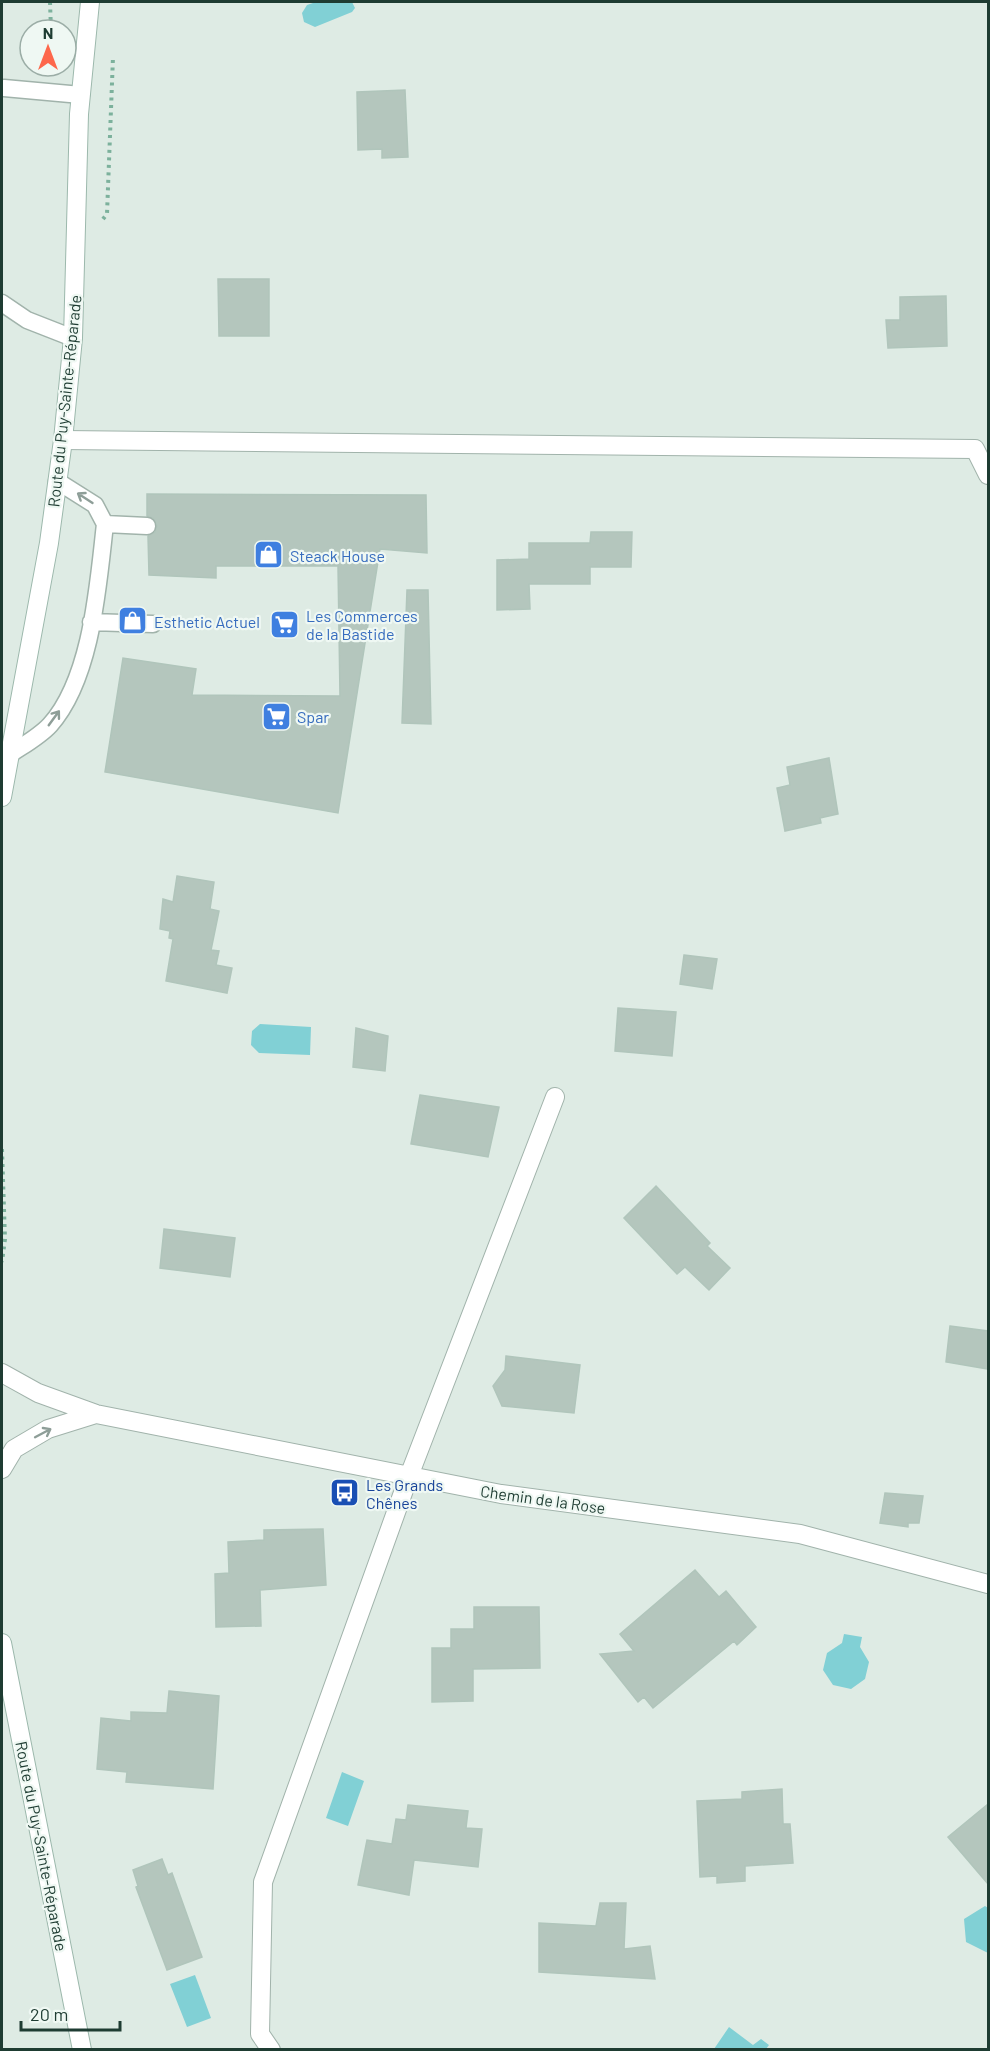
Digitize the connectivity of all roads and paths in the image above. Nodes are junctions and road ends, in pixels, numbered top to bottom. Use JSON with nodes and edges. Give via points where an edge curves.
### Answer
{"nodes":[{"id":1,"x":50,"y":2,"type":"edge"},
{"id":2,"x":90,"y":2,"type":"edge"},
{"id":3,"x":51,"y":18,"type":"edge"},
{"id":4,"x":4,"y":88,"type":"dead end"},
{"id":5,"x":81,"y":95,"type":"junction"},
{"id":6,"x":2,"y":303,"type":"edge"},
{"id":7,"x":73,"y":338,"type":"junction"},
{"id":8,"x":63,"y":440,"type":"junction"},
{"id":9,"x":988,"y":475,"type":"edge"},
{"id":10,"x":57,"y":481,"type":"junction"},
{"id":11,"x":105,"y":524,"type":"junction"},
{"id":12,"x":147,"y":525,"type":"dead end"},
{"id":13,"x":91,"y":622,"type":"junction"},
{"id":14,"x":153,"y":624,"type":"dead end"},
{"id":15,"x":9,"y":755,"type":"junction"},
{"id":16,"x":2,"y":797,"type":"edge"},
{"id":17,"x":555,"y":1097,"type":"dead end"},
{"id":18,"x":2,"y":1149,"type":"edge"},
{"id":19,"x":2,"y":1262,"type":"edge"},
{"id":20,"x":2,"y":1373,"type":"edge"},
{"id":21,"x":96,"y":1414,"type":"junction"},
{"id":22,"x":2,"y":1469,"type":"edge"},
{"id":23,"x":409,"y":1476,"type":"junction"},
{"id":24,"x":988,"y":1584,"type":"edge"},
{"id":25,"x":2,"y":1643,"type":"edge"},
{"id":26,"x":82,"y":2049,"type":"edge"},
{"id":27,"x":271,"y":2049,"type":"edge"}],
"edges":[{"from":1,"to":3,"type":"path"},
{"from":2,"to":5,"type":"street","name":"Route du Puy-Sainte-Réparade"},
{"from":4,"to":5,"type":"lane"},
{"from":5,"to":7,"type":"street","name":"Route du Puy-Sainte-Réparade"},
{"from":6,"to":7,"type":"lane","via":[[27,320]]},
{"from":7,"to":8,"type":"street","name":"Route du Puy-Sainte-Réparade"},
{"from":8,"to":9,"type":"street","via":[[975,449]]},
{"from":8,"to":10,"type":"street","name":"Route du Puy-Sainte-Réparade"},
{"from":11,"to":10,"type":"lane","one_way":true,"via":[[95,505]]},
{"from":10,"to":15,"type":"street","name":"Route du Puy-Sainte-Réparade"},
{"from":11,"to":12,"type":"lane"},
{"from":11,"to":13,"type":"lane"},
{"from":13,"to":14,"type":"lane"},
{"from":15,"to":13,"type":"lane","one_way":true,"via":[[49,725],[69,696],[85,659]]},
{"from":15,"to":16,"type":"street","name":"Route du Puy-Sainte-Réparade"},
{"from":17,"to":23,"type":"street"},
{"from":18,"to":19,"type":"path"},
{"from":20,"to":21,"type":"street","name":"Chemin de la Rose","via":[[38,1393]]},
{"from":22,"to":21,"type":"street","name":"Chemin de la Rose","one_way":true,"via":[[14,1449],[48,1429]]},
{"from":21,"to":23,"type":"street","name":"Chemin de la Rose"},
{"from":23,"to":24,"type":"street","name":"Chemin de la Rose","via":[[501,1494],[800,1534]]},
{"from":23,"to":27,"type":"street","via":[[263,1882],[260,2034]]},
{"from":25,"to":26,"type":"street","name":"Route du Puy-Sainte-Réparade"}]}
